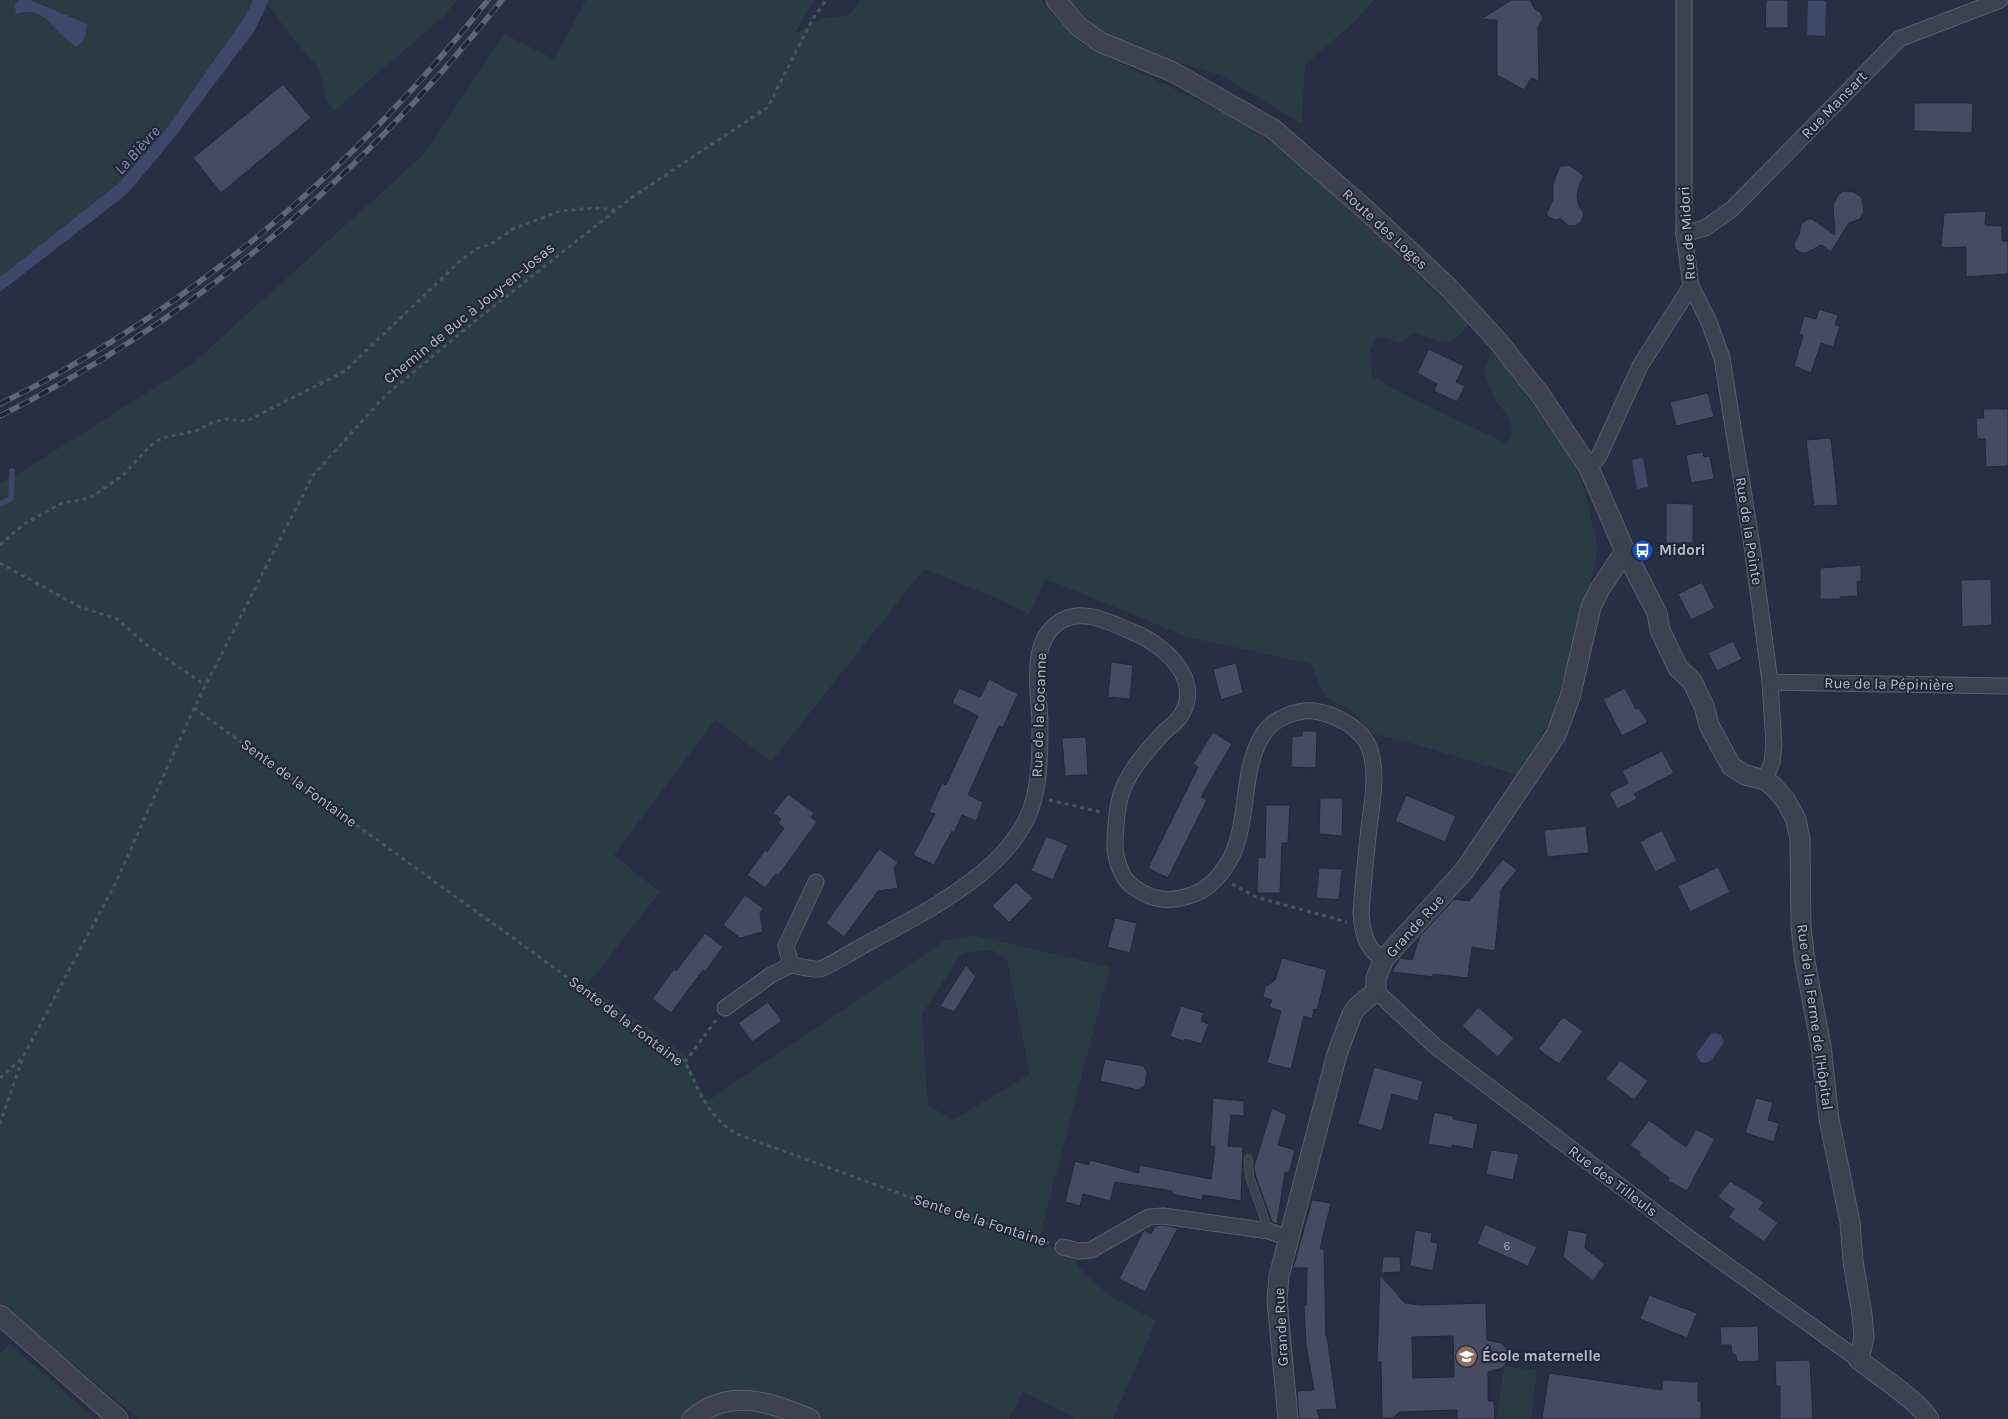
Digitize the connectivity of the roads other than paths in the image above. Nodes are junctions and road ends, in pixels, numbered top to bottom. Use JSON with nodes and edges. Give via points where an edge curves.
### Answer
{"nodes":[{"id":1,"x":1056,"y":0,"type":"edge"},
{"id":2,"x":1684,"y":0,"type":"edge"},
{"id":3,"x":2000,"y":0,"type":"edge"},
{"id":4,"x":1684,"y":234,"type":"junction"},
{"id":5,"x":1691,"y":286,"type":"junction"},
{"id":6,"x":1589,"y":468,"type":"junction"},
{"id":7,"x":1625,"y":551,"type":"junction"},
{"id":8,"x":1770,"y":682,"type":"junction"},
{"id":9,"x":2008,"y":686,"type":"edge"},
{"id":10,"x":1765,"y":780,"type":"junction"},
{"id":11,"x":816,"y":882,"type":"dead end"},
{"id":12,"x":1384,"y":959,"type":"junction"},
{"id":13,"x":791,"y":965,"type":"junction"},
{"id":14,"x":1376,"y":991,"type":"junction"},
{"id":15,"x":725,"y":1008,"type":"road end"},
{"id":16,"x":1248,"y":1159,"type":"dead end"},
{"id":17,"x":1268,"y":1231,"type":"junction"},
{"id":18,"x":1288,"y":1238,"type":"junction"},
{"id":19,"x":1063,"y":1247,"type":"road end"},
{"id":20,"x":0,"y":1315,"type":"edge"},
{"id":21,"x":1859,"y":1360,"type":"junction"},
{"id":22,"x":118,"y":1419,"type":"edge"},
{"id":23,"x":692,"y":1419,"type":"edge"},
{"id":24,"x":810,"y":1419,"type":"edge"},
{"id":25,"x":1288,"y":1419,"type":"edge"},
{"id":26,"x":1929,"y":1419,"type":"edge"}],
"edges":[{"from":1,"to":6,"type":"street","name":"Route des Loges","via":[[1078,26],[1100,42],[1173,72],[1222,99],[1273,129],[1312,162],[1449,288],[1497,340],[1539,393]]},
{"from":2,"to":4,"type":"street","name":"Rue de Midori"},
{"from":3,"to":4,"type":"street","name":"Rue Mansart","via":[[1899,38],[1732,209],[1705,228]]},
{"from":4,"to":5,"type":"street","name":"Rue de Midori"},
{"from":5,"to":6,"type":"street","name":"Rue de Midori","via":[[1640,366],[1599,456]]},
{"from":5,"to":8,"type":"street","name":"Rue de la Pointe","via":[[1722,358]]},
{"from":6,"to":7,"type":"street","name":"Route des Loges"},
{"from":7,"to":10,"type":"street","name":"Rue de la Ferme de l'Hôpital","via":[[1657,613],[1660,630],[1678,668],[1692,682],[1709,725],[1731,766],[1745,775]]},
{"from":7,"to":12,"type":"street","name":"Grande Rue","via":[[1591,607],[1570,697],[1556,736],[1464,871]]},
{"from":8,"to":9,"type":"street","name":"Rue de la Pépinière"},
{"from":8,"to":10,"type":"street","name":"Rue de la Pointe","via":[[1774,744]]},
{"from":10,"to":21,"type":"street","name":"Rue de la Ferme de l'Hôpital","via":[[1786,801],[1796,820],[1800,839],[1801,926],[1805,962],[1821,1046],[1829,1119],[1850,1222],[1864,1337]]},
{"from":11,"to":13,"type":"street","via":[[786,946]]},
{"from":12,"to":13,"type":"street","name":"Rue de la Cocanne","via":[[1369,946],[1360,913],[1374,789],[1370,747],[1342,719],[1314,711],[1303,712],[1283,717],[1265,731],[1254,755],[1238,843],[1209,887],[1175,900],[1154,898],[1126,882],[1114,850],[1116,816],[1123,788],[1138,763],[1181,716],[1188,692],[1181,668],[1160,646],[1137,633],[1093,617],[1076,615],[1063,619],[1050,629],[1042,645],[1035,796],[1022,828],[1007,850],[974,880],[933,908],[819,969]]},
{"from":12,"to":14,"type":"street","name":"Grande Rue","via":[[1376,978]]},
{"from":13,"to":15,"type":"street","via":[[770,975]]},
{"from":14,"to":18,"type":"street","name":"Grande Rue","via":[[1352,1014],[1337,1054]]},
{"from":14,"to":21,"type":"street","name":"Rue des Tilleuls","via":[[1436,1046],[1690,1238]]},
{"from":16,"to":17,"type":"lane","via":[[1250,1178]]},
{"from":17,"to":18,"type":"street","name":"Sente de la Fontaine"},
{"from":17,"to":19,"type":"street","name":"Sente de la Fontaine","via":[[1157,1216],[1149,1217],[1091,1250]]},
{"from":18,"to":25,"type":"street","name":"Grande Rue","via":[[1279,1276],[1278,1300]]},
{"from":20,"to":22,"type":"street"},
{"from":21,"to":26,"type":"street"},
{"from":23,"to":24,"type":"street","via":[[713,1406],[732,1400],[774,1404]]}]}
